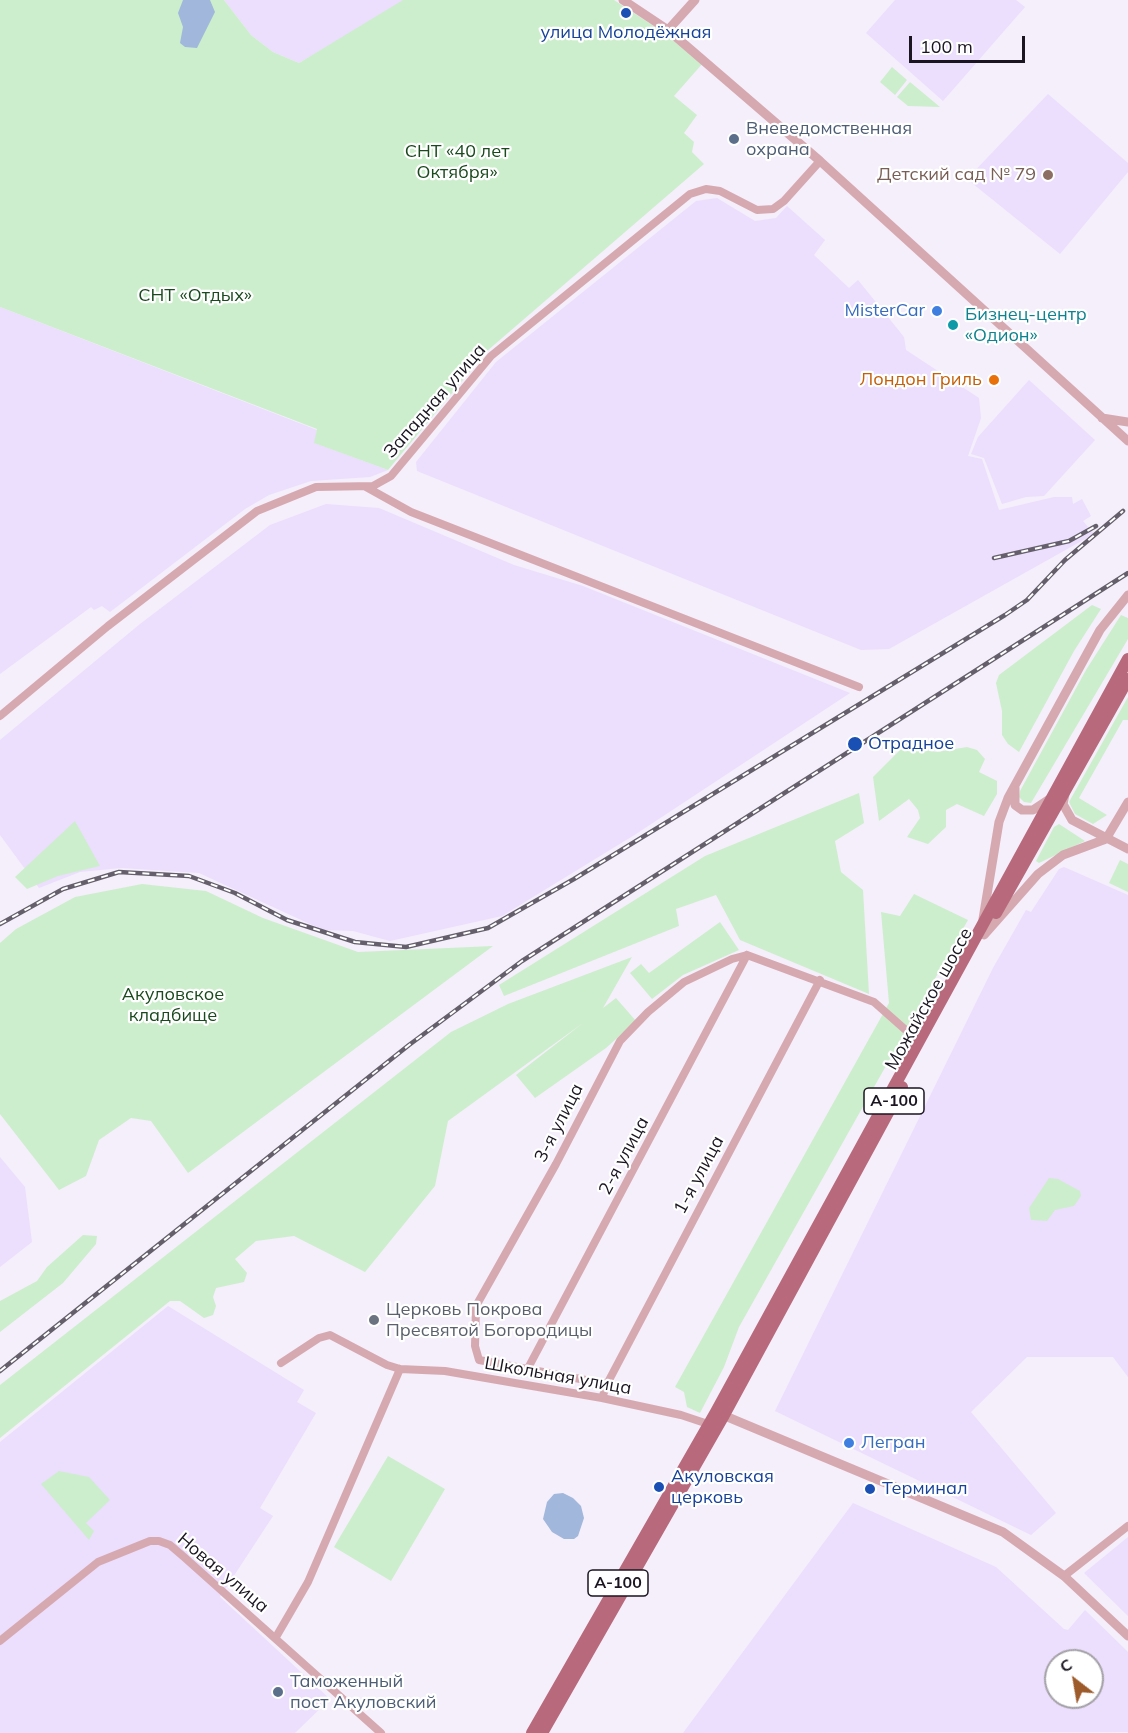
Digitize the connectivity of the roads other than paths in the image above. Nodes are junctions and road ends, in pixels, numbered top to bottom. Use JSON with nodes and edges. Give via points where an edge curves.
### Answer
{"nodes":[{"id":1,"x":623,"y":0,"type":"edge"},
{"id":2,"x":695,"y":0,"type":"edge"},
{"id":3,"x":668,"y":30,"type":"junction"},
{"id":4,"x":820,"y":161,"type":"junction"},
{"id":5,"x":1102,"y":418,"type":"junction"},
{"id":6,"x":1128,"y":422,"type":"edge"},
{"id":7,"x":1128,"y":441,"type":"edge"},
{"id":8,"x":365,"y":486,"type":"junction"},
{"id":9,"x":1128,"y":595,"type":"edge"},
{"id":10,"x":1128,"y":659,"type":"edge"},
{"id":11,"x":1128,"y":679,"type":"edge"},
{"id":12,"x":859,"y":687,"type":"dead end"},
{"id":13,"x":0,"y":716,"type":"edge"},
{"id":14,"x":1017,"y":780,"type":"junction"},
{"id":15,"x":1066,"y":789,"type":"junction"},
{"id":16,"x":1048,"y":800,"type":"junction"},
{"id":17,"x":1128,"y":802,"type":"edge"},
{"id":18,"x":1106,"y":839,"type":"junction"},
{"id":19,"x":1128,"y":849,"type":"edge"},
{"id":20,"x":983,"y":921,"type":"junction"},
{"id":21,"x":984,"y":935,"type":"junction"},
{"id":22,"x":747,"y":955,"type":"junction"},
{"id":23,"x":820,"y":980,"type":"junction"},
{"id":24,"x":918,"y":1040,"type":"junction"},
{"id":25,"x":281,"y":1363,"type":"dead end"},
{"id":26,"x":400,"y":1369,"type":"junction"},
{"id":27,"x":527,"y":1370,"type":"junction"},
{"id":28,"x":607,"y":1384,"type":"junction"},
{"id":29,"x":602,"y":1398,"type":"junction"},
{"id":30,"x":720,"y":1414,"type":"junction"},
{"id":31,"x":706,"y":1428,"type":"junction"},
{"id":32,"x":1128,"y":1526,"type":"edge"},
{"id":33,"x":1064,"y":1576,"type":"junction"},
{"id":34,"x":1128,"y":1636,"type":"edge"},
{"id":35,"x":276,"y":1637,"type":"junction"},
{"id":36,"x":0,"y":1641,"type":"edge"},
{"id":37,"x":381,"y":1733,"type":"edge"},
{"id":38,"x":532,"y":1733,"type":"edge"},
{"id":39,"x":542,"y":1733,"type":"edge"}],
"edges":[{"from":1,"to":3,"type":"street"},
{"from":2,"to":3,"type":"street"},
{"from":3,"to":4,"type":"street"},
{"from":4,"to":5,"type":"street"},
{"from":4,"to":8,"type":"street","name":"Западная улица","via":[[773,209],[757,210],[720,191],[706,189],[690,194],[491,356],[390,476]]},
{"from":5,"to":6,"type":"street"},
{"from":5,"to":7,"type":"street"},
{"from":8,"to":12,"type":"street","via":[[421,516]]},
{"from":8,"to":13,"type":"street","name":"Западная улица","via":[[316,487],[257,511],[108,626]]},
{"from":9,"to":14,"type":"street","via":[[1100,630]]},
{"from":10,"to":16,"type":"main road","name":"Можайское шоссе","number":"А-100"},
{"from":11,"to":15,"type":"main road","name":"Можайское шоссе","number":"А-100"},
{"from":14,"to":16,"type":"street","via":[[1013,797],[1022,810],[1033,810]]},
{"from":14,"to":20,"type":"street","via":[[999,822]]},
{"from":15,"to":18,"type":"street","via":[[1063,804],[1072,820]]},
{"from":15,"to":21,"type":"main road","name":"Можайское шоссе","number":"А-100"},
{"from":16,"to":20,"type":"main road","name":"Можайское шоссе","number":"А-100"},
{"from":17,"to":18,"type":"street"},
{"from":18,"to":19,"type":"street"},
{"from":18,"to":21,"type":"street","via":[[1063,855],[1038,874]]},
{"from":20,"to":24,"type":"main road","name":"Можайское шоссе","number":"А-100"},
{"from":21,"to":30,"type":"main road","name":"Можайское шоссе","number":"А-100"},
{"from":22,"to":23,"type":"street"},
{"from":22,"to":27,"type":"street","name":"2-я улица"},
{"from":22,"to":27,"type":"street","name":"3-я улица","via":[[672,990],[614,1050],[556,1164],[476,1306],[475,1346],[479,1360]]},
{"from":23,"to":24,"type":"street","via":[[874,1002]]},
{"from":23,"to":28,"type":"street","name":"1-я улица"},
{"from":24,"to":30,"type":"main road","name":"Можайское шоссе","number":"А-100"},
{"from":25,"to":26,"type":"street","name":"Школьная улица","via":[[330,1335]]},
{"from":26,"to":29,"type":"street","name":"Школьная улица","via":[[445,1371]]},
{"from":26,"to":35,"type":"street","via":[[308,1582]]},
{"from":27,"to":28,"type":"street"},
{"from":28,"to":29,"type":"street","name":"1-я улица"},
{"from":29,"to":31,"type":"street","name":"Школьная улица","via":[[681,1415]]},
{"from":30,"to":31,"type":"main road","name":"Можайское шоссе","number":"А-100"},
{"from":30,"to":33,"type":"street","via":[[1003,1532]]},
{"from":30,"to":39,"type":"main road","name":"Можайское шоссе","number":"А-100","via":[[695,1465]]},
{"from":31,"to":38,"type":"main road","number":"А-100"},
{"from":32,"to":33,"type":"street"},
{"from":33,"to":34,"type":"street"},
{"from":35,"to":36,"type":"street","name":"Новая улица","via":[[170,1545],[150,1541],[98,1562]]},
{"from":35,"to":37,"type":"street","name":"Новая улица"}]}
